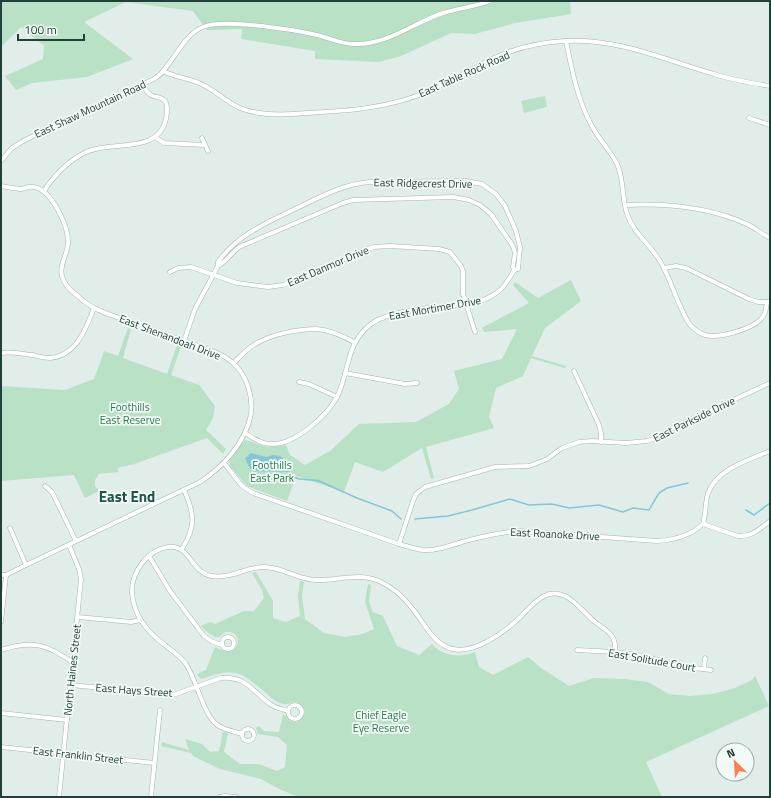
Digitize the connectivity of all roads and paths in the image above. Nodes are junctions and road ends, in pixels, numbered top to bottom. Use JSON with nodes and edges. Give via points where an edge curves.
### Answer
{"nodes":[{"id":1,"x":490,"y":1,"type":"edge"},
{"id":2,"x":566,"y":41,"type":"junction"},
{"id":3,"x":163,"y":72,"type":"junction"},
{"id":4,"x":144,"y":85,"type":"junction"},
{"id":5,"x":770,"y":86,"type":"edge"},
{"id":6,"x":749,"y":118,"type":"dead end"},
{"id":7,"x":770,"y":125,"type":"edge"},
{"id":8,"x":155,"y":137,"type":"junction"},
{"id":9,"x":202,"y":138,"type":"dead end"},
{"id":10,"x":205,"y":145,"type":"junction"},
{"id":11,"x":208,"y":151,"type":"dead end"},
{"id":12,"x":1,"y":162,"type":"edge"},
{"id":13,"x":1,"y":186,"type":"edge"},
{"id":14,"x":44,"y":191,"type":"junction"},
{"id":15,"x":625,"y":205,"type":"junction"},
{"id":16,"x":770,"y":238,"type":"edge"},
{"id":17,"x":218,"y":266,"type":"junction"},
{"id":18,"x":664,"y":268,"type":"junction"},
{"id":19,"x":514,"y":270,"type":"junction"},
{"id":20,"x":170,"y":272,"type":"dead end"},
{"id":21,"x":213,"y":275,"type":"junction"},
{"id":22,"x":768,"y":302,"type":"edge"},
{"id":23,"x":466,"y":304,"type":"junction"},
{"id":24,"x":94,"y":308,"type":"junction"},
{"id":25,"x":475,"y":332,"type":"dead end"},
{"id":26,"x":184,"y":341,"type":"junction"},
{"id":27,"x":354,"y":342,"type":"junction"},
{"id":28,"x":1,"y":353,"type":"edge"},
{"id":29,"x":234,"y":363,"type":"junction"},
{"id":30,"x":574,"y":371,"type":"dead end"},
{"id":31,"x":345,"y":373,"type":"junction"},
{"id":32,"x":300,"y":382,"type":"dead end"},
{"id":33,"x":417,"y":383,"type":"dead end"},
{"id":34,"x":770,"y":383,"type":"edge"},
{"id":35,"x":337,"y":397,"type":"junction"},
{"id":36,"x":245,"y":433,"type":"junction"},
{"id":37,"x":601,"y":442,"type":"junction"},
{"id":38,"x":770,"y":451,"type":"edge"},
{"id":39,"x":224,"y":463,"type":"junction"},
{"id":40,"x":45,"y":486,"type":"dead end"},
{"id":41,"x":184,"y":490,"type":"junction"},
{"id":42,"x":770,"y":521,"type":"edge"},
{"id":43,"x":703,"y":524,"type":"junction"},
{"id":44,"x":10,"y":528,"type":"dead end"},
{"id":45,"x":76,"y":542,"type":"junction"},
{"id":46,"x":399,"y":544,"type":"junction"},
{"id":47,"x":69,"y":545,"type":"junction"},
{"id":48,"x":182,"y":549,"type":"junction"},
{"id":49,"x":149,"y":556,"type":"junction"},
{"id":50,"x":26,"y":565,"type":"junction"},
{"id":51,"x":3,"y":575,"type":"edge"},
{"id":52,"x":78,"y":617,"type":"junction"},
{"id":53,"x":141,"y":620,"type":"junction"},
{"id":54,"x":1,"y":622,"type":"edge"},
{"id":55,"x":222,"y":645,"type":"dead end"},
{"id":56,"x":1,"y":650,"type":"edge"},
{"id":57,"x":577,"y":650,"type":"dead end"},
{"id":58,"x":615,"y":652,"type":"junction"},
{"id":59,"x":705,"y":658,"type":"dead end"},
{"id":60,"x":73,"y":663,"type":"junction"},
{"id":61,"x":704,"y":669,"type":"junction"},
{"id":62,"x":711,"y":670,"type":"dead end"},
{"id":63,"x":71,"y":685,"type":"junction"},
{"id":64,"x":196,"y":687,"type":"junction"},
{"id":65,"x":160,"y":710,"type":"dead end"},
{"id":66,"x":288,"y":711,"type":"dead end"},
{"id":67,"x":1,"y":713,"type":"edge"},
{"id":68,"x":67,"y":720,"type":"junction"},
{"id":69,"x":242,"y":734,"type":"dead end"},
{"id":70,"x":1,"y":747,"type":"edge"},
{"id":71,"x":64,"y":753,"type":"junction"},
{"id":72,"x":154,"y":763,"type":"junction"},
{"id":73,"x":59,"y":797,"type":"edge"},
{"id":74,"x":151,"y":797,"type":"edge"},
{"id":75,"x":219,"y":797,"type":"edge"},
{"id":76,"x":236,"y":797,"type":"edge"}],
"edges":[{"from":1,"to":3,"type":"street","name":"East Shaw Mountain Road","via":[[444,13],[388,38],[364,44],[351,44],[301,32],[247,25],[208,25],[201,27],[192,35]]},
{"from":2,"to":3,"type":"street","name":"East Table Rock Road","via":[[524,48],[495,58],[426,92],[398,102],[337,112],[284,115],[255,112],[241,108],[200,83]]},
{"from":2,"to":5,"type":"street","name":"East Table Rock Road","via":[[621,45],[713,74]]},
{"from":2,"to":15,"type":"street","via":[[580,100],[594,130],[617,165]]},
{"from":3,"to":4,"type":"street","name":"East Shaw Mountain Road"},
{"from":4,"to":8,"type":"street","via":[[151,95],[162,98],[166,105],[165,124]]},
{"from":4,"to":12,"type":"street","name":"East Shaw Mountain Road","via":[[25,140],[12,148]]},
{"from":6,"to":7,"type":"street"},
{"from":8,"to":10,"type":"street","via":[[164,143]]},
{"from":8,"to":14,"type":"street","via":[[143,143],[106,147],[88,152],[58,172]]},
{"from":9,"to":10,"type":"street"},
{"from":10,"to":11,"type":"street"},
{"from":13,"to":14,"type":"street","via":[[22,189],[34,187]]},
{"from":14,"to":24,"type":"street","name":"East Shenandoah Drive","via":[[60,214],[66,229],[68,244],[62,276],[70,290]]},
{"from":15,"to":16,"type":"street","via":[[681,206],[735,220]]},
{"from":15,"to":18,"type":"street","via":[[634,229],[658,256]]},
{"from":17,"to":19,"type":"street","name":"East Ridgecrest Drive","via":[[239,247],[343,203],[364,198],[453,197],[469,200],[492,214],[513,246]]},
{"from":17,"to":19,"type":"street","name":"East Ridgecrest Drive","via":[[218,262],[228,249],[249,233],[340,188],[369,182],[466,181],[482,184],[496,194],[505,206],[519,239],[518,269]]},
{"from":17,"to":21,"type":"street","name":"East Ridgecrest Drive"},
{"from":18,"to":22,"type":"street","via":[[686,268],[749,299]]},
{"from":18,"to":22,"type":"street","via":[[687,320],[694,329],[706,335],[719,336],[757,323],[765,314]]},
{"from":19,"to":23,"type":"street","name":"East Mortimer Drive","via":[[497,293]]},
{"from":20,"to":21,"type":"street","name":"East Danmor Drive","via":[[178,268],[191,267]]},
{"from":21,"to":23,"type":"street","name":"East Danmor Drive","via":[[237,283],[268,287],[298,280],[374,247],[439,249],[450,252],[461,266]]},
{"from":21,"to":26,"type":"street","name":"East Ridgecrest Drive","via":[[195,309]]},
{"from":23,"to":25,"type":"street","name":"East Danmor Drive"},
{"from":23,"to":27,"type":"street","name":"East Mortimer Drive","via":[[384,317],[361,333]]},
{"from":24,"to":26,"type":"street","name":"East Shenandoah Drive"},
{"from":24,"to":28,"type":"street","via":[[81,337],[72,349],[62,355],[48,358],[13,352]]},
{"from":26,"to":29,"type":"street","name":"East Shenandoah Drive","via":[[214,352]]},
{"from":27,"to":29,"type":"street","via":[[333,333],[317,330],[285,333],[256,343]]},
{"from":27,"to":31,"type":"street","name":"East Mortimer Drive"},
{"from":29,"to":36,"type":"street","name":"East Shenandoah Drive","via":[[245,379],[251,396],[250,417]]},
{"from":30,"to":37,"type":"street","via":[[599,425]]},
{"from":31,"to":33,"type":"street","via":[[405,384]]},
{"from":31,"to":35,"type":"street","name":"East Mortimer Drive"},
{"from":32,"to":35,"type":"street"},
{"from":34,"to":37,"type":"street","name":"East Parkside Drive","via":[[656,438],[636,443]]},
{"from":35,"to":36,"type":"street","name":"East Mortimer Drive","via":[[318,421],[284,442],[264,443]]},
{"from":36,"to":39,"type":"street","name":"East Shenandoah Drive"},
{"from":37,"to":46,"type":"street","name":"East Parkside Drive","via":[[575,442],[537,464],[495,467],[425,487],[415,497]]},
{"from":38,"to":43,"type":"street","via":[[733,467],[717,480],[708,493]]},
{"from":39,"to":41,"type":"street","name":"East Shenandoah Drive","via":[[210,476]]},
{"from":39,"to":46,"type":"street","name":"East Roanoke Drive","via":[[242,486],[253,493]]},
{"from":40,"to":45,"type":"street","via":[[52,492]]},
{"from":41,"to":45,"type":"street","name":"East Shenandoah Drive"},
{"from":41,"to":48,"type":"street","via":[[191,506],[193,522]]},
{"from":42,"to":43,"type":"street","via":[[750,535],[744,536]]},
{"from":43,"to":46,"type":"street","name":"East Roanoke Drive","via":[[690,534],[657,541],[520,531],[492,534],[431,550]]},
{"from":44,"to":50,"type":"street"},
{"from":45,"to":47,"type":"street","name":"East Shenandoah Drive"},
{"from":47,"to":50,"type":"street","name":"East Shenandoah Drive"},
{"from":47,"to":52,"type":"street","name":"North Haines Street","via":[[81,574]]},
{"from":48,"to":49,"type":"street","via":[[168,547]]},
{"from":48,"to":58,"type":"street","via":[[199,570],[211,576],[261,567],[316,580],[353,576],[377,580],[404,597],[435,639],[450,649],[469,649],[483,643],[516,621],[537,600],[552,593],[559,594],[571,600],[608,631],[615,641]]},
{"from":49,"to":53,"type":"street","via":[[139,569],[133,584],[133,601]]},
{"from":49,"to":55,"type":"street","via":[[170,591],[204,636]]},
{"from":50,"to":51,"type":"street","name":"East Shenandoah Drive"},
{"from":51,"to":54,"type":"street"},
{"from":52,"to":53,"type":"street","via":[[130,622]]},
{"from":52,"to":60,"type":"street","name":"North Haines Street"},
{"from":53,"to":64,"type":"street","via":[[152,635],[184,662]]},
{"from":56,"to":60,"type":"street","via":[[23,645],[42,646]]},
{"from":57,"to":58,"type":"street","name":"East Solitude Court"},
{"from":58,"to":61,"type":"street","name":"East Solitude Court","via":[[644,656],[677,666]]},
{"from":59,"to":61,"type":"street","name":"East Solitude Court"},
{"from":60,"to":63,"type":"street","name":"North Haines Street"},
{"from":61,"to":62,"type":"street","name":"East Solitude Court"},
{"from":63,"to":64,"type":"street","name":"East Hays Street","via":[[167,695],[179,694]]},
{"from":63,"to":68,"type":"street","name":"North Haines Street"},
{"from":64,"to":66,"type":"street","name":"East Hays Street","via":[[221,678],[237,679],[248,684],[270,704]]},
{"from":64,"to":69,"type":"street","via":[[215,724],[225,730]]},
{"from":65,"to":72,"type":"street"},
{"from":67,"to":68,"type":"street"},
{"from":68,"to":71,"type":"street","name":"North Haines Street"},
{"from":70,"to":71,"type":"street","name":"East Franklin Street"},
{"from":71,"to":72,"type":"street","name":"East Franklin Street"},
{"from":71,"to":73,"type":"street","name":"North Haines Street"},
{"from":72,"to":74,"type":"street"},
{"from":75,"to":76,"type":"street"}]}
